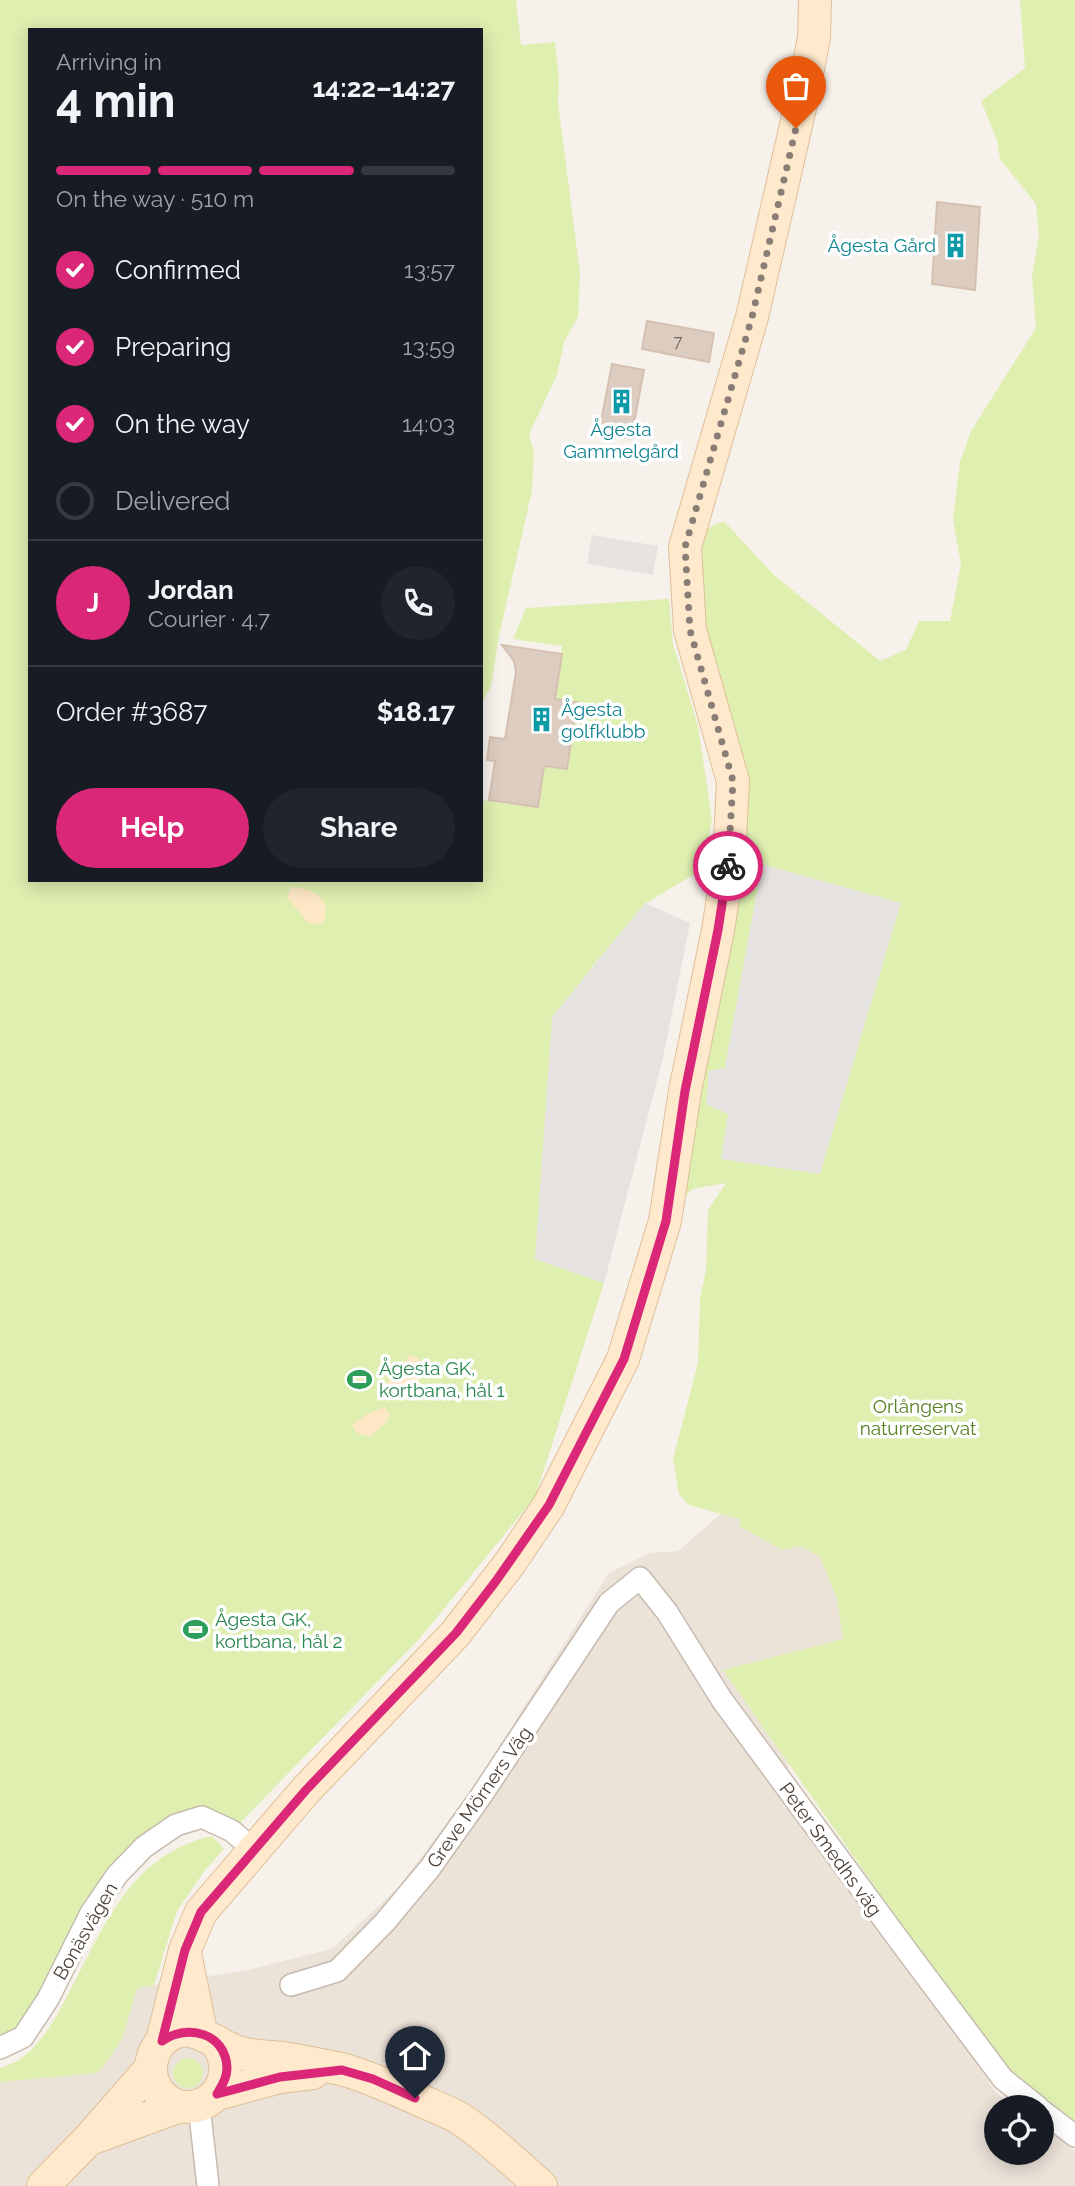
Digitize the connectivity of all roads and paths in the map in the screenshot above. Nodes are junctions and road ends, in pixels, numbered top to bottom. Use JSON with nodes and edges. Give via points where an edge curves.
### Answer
{"nodes":[{"id":1,"x":815,"y":0,"type":"edge"},
{"id":2,"x":640,"y":1578,"type":"joint"},
{"id":3,"x":254,"y":1850,"type":"junction"},
{"id":4,"x":185,"y":1950,"type":"junction"},
{"id":5,"x":291,"y":1985,"type":"dead end"},
{"id":6,"x":208,"y":2037,"type":"junction"},
{"id":7,"x":0,"y":2048,"type":"edge"},
{"id":8,"x":156,"y":2055,"type":"junction"},
{"id":9,"x":342,"y":2070,"type":"junction"},
{"id":10,"x":1023,"y":2095,"type":"edge"},
{"id":11,"x":199,"y":2102,"type":"junction"},
{"id":12,"x":1054,"y":2119,"type":"edge"},
{"id":13,"x":1075,"y":2136,"type":"edge"},
{"id":14,"x":88,"y":2140,"type":"junction"},
{"id":15,"x":43,"y":2186,"type":"edge"},
{"id":16,"x":208,"y":2186,"type":"edge"},
{"id":17,"x":541,"y":2186,"type":"edge"}],
"edges":[{"from":1,"to":3,"type":"street","via":[[814,38],[755,306],[685,547],[690,630],[733,781],[729,859],[685,1091],[666,1221],[624,1359],[549,1505],[456,1633]]},
{"from":2,"to":5,"type":"street","name":"Greve Mörners Väg","via":[[609,1603],[474,1806],[385,1922],[337,1971]]},
{"from":2,"to":10,"type":"street","name":"Peter Smedhs väg","via":[[722,1700],[918,1966],[1003,2079]]},
{"from":3,"to":4,"type":"street","via":[[201,1912]]},
{"from":3,"to":7,"type":"street","name":"Bonäsvägen","via":[[232,1831],[202,1817],[176,1825],[144,1847],[117,1875],[91,1913],[23,2037]]},
{"from":4,"to":6,"type":"street"},
{"from":4,"to":8,"type":"street"},
{"from":6,"to":8,"type":"street","via":[[182,2031]]},
{"from":6,"to":9,"type":"street","via":[[240,2053]]},
{"from":6,"to":11,"type":"street","via":[[224,2054],[226,2078]]},
{"from":8,"to":11,"type":"street","via":[[154,2085],[164,2098]]},
{"from":8,"to":14,"type":"street"},
{"from":9,"to":11,"type":"street","via":[[280,2077]]},
{"from":9,"to":17,"type":"street","via":[[457,2117]]},
{"from":11,"to":14,"type":"street"},
{"from":11,"to":16,"type":"street"},
{"from":12,"to":13,"type":"street","name":"Peter Smedhs väg"},
{"from":14,"to":15,"type":"street"}]}
